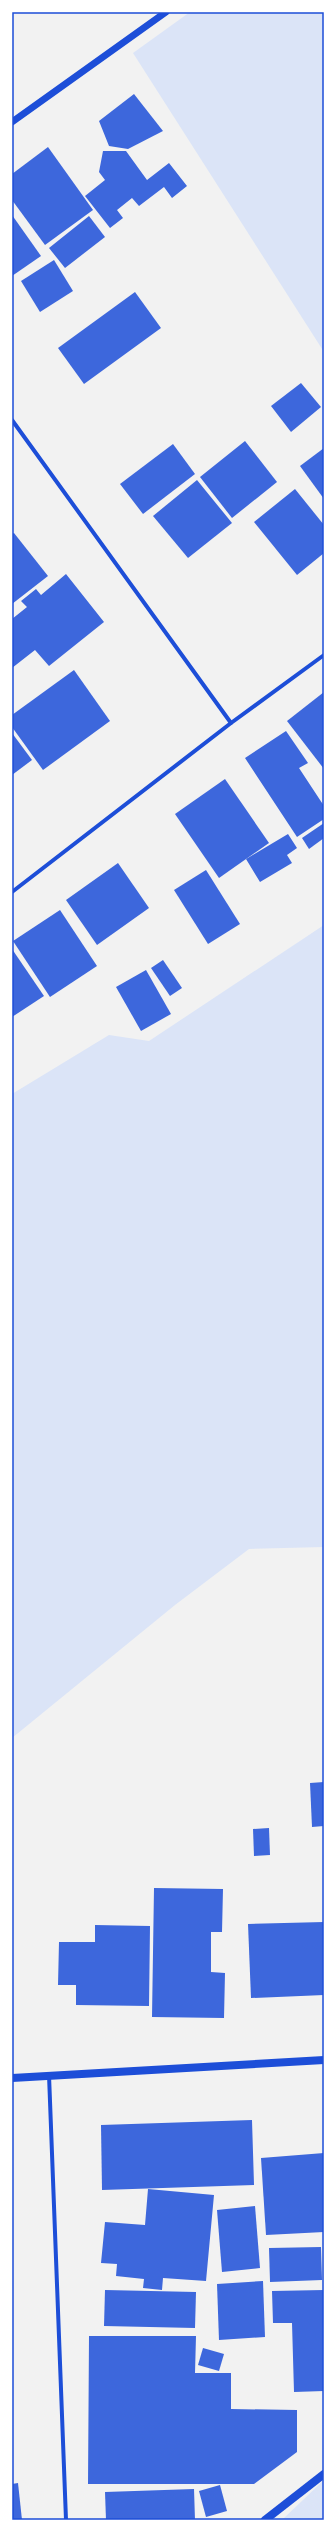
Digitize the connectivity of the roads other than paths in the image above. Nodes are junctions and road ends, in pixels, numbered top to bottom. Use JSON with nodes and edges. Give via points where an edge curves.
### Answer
{"nodes":[{"id":1,"x":166,"y":12,"type":"edge"},
{"id":2,"x":12,"y":122,"type":"edge"},
{"id":3,"x":12,"y":420,"type":"edge"},
{"id":4,"x":324,"y":655,"type":"edge"},
{"id":5,"x":231,"y":723,"type":"junction"},
{"id":6,"x":12,"y":892,"type":"edge"},
{"id":7,"x":324,"y":2060,"type":"edge"},
{"id":8,"x":50,"y":2075,"type":"junction"},
{"id":9,"x":12,"y":2078,"type":"edge"},
{"id":10,"x":324,"y":2474,"type":"edge"},
{"id":11,"x":66,"y":2520,"type":"edge"},
{"id":12,"x":266,"y":2520,"type":"edge"}],
"edges":[{"from":1,"to":2,"type":"street"},
{"from":3,"to":5,"type":"street"},
{"from":4,"to":5,"type":"street"},
{"from":5,"to":6,"type":"street"},
{"from":7,"to":8,"type":"main road"},
{"from":8,"to":9,"type":"main road"},
{"from":8,"to":11,"type":"street"},
{"from":10,"to":12,"type":"main road"}]}
